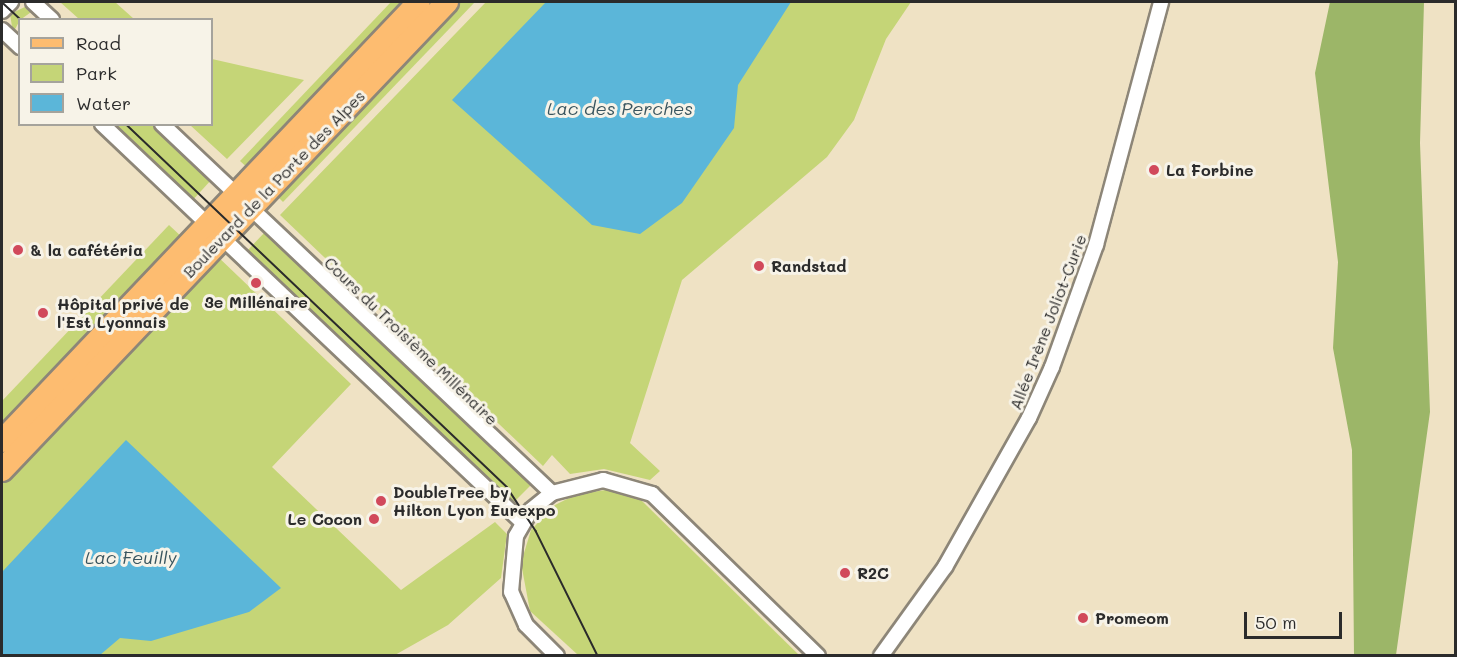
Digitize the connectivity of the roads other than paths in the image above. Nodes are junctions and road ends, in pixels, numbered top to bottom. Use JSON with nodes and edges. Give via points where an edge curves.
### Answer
{"nodes":[{"id":1,"x":11,"y":2,"type":"edge"},
{"id":2,"x":33,"y":2,"type":"edge"},
{"id":3,"x":419,"y":2,"type":"edge"},
{"id":4,"x":447,"y":2,"type":"edge"},
{"id":5,"x":1161,"y":2,"type":"edge"},
{"id":6,"x":2,"y":11,"type":"edge"},
{"id":7,"x":50,"y":18,"type":"edge"},
{"id":8,"x":2,"y":30,"type":"edge"},
{"id":9,"x":18,"y":45,"type":"edge"},
{"id":10,"x":104,"y":126,"type":"edge"},
{"id":11,"x":164,"y":126,"type":"edge"},
{"id":12,"x":243,"y":202,"type":"junction"},
{"id":13,"x":214,"y":233,"type":"junction"},
{"id":14,"x":2,"y":441,"type":"edge"},
{"id":15,"x":2,"y":470,"type":"edge"},
{"id":16,"x":552,"y":493,"type":"junction"},
{"id":17,"x":522,"y":522,"type":"junction"},
{"id":18,"x":557,"y":656,"type":"edge"},
{"id":19,"x":818,"y":656,"type":"edge"},
{"id":20,"x":881,"y":656,"type":"edge"}],
"edges":[{"from":1,"to":6,"type":"street"},
{"from":2,"to":7,"type":"street"},
{"from":3,"to":12,"type":"main road","name":"Boulevard de la Porte des Alpes"},
{"from":4,"to":12,"type":"main road","name":"Boulevard de la Porte des Alpes"},
{"from":5,"to":20,"type":"street","name":"Allée Irène Joliot-Curie","via":[[1096,245],[1047,377],[945,567]]},
{"from":8,"to":9,"type":"street"},
{"from":10,"to":13,"type":"street"},
{"from":11,"to":12,"type":"street","name":"Cours du Troisième Millénaire"},
{"from":12,"to":13,"type":"main road","name":"Boulevard de la Porte des Alpes"},
{"from":12,"to":16,"type":"street","name":"Cours du Troisième Millénaire"},
{"from":13,"to":14,"type":"main road","name":"Boulevard de la Porte des Alpes"},
{"from":13,"to":15,"type":"main road","name":"Boulevard de la Porte des Alpes"},
{"from":13,"to":17,"type":"street"},
{"from":16,"to":17,"type":"street"},
{"from":16,"to":19,"type":"street","via":[[603,480],[652,494]]},
{"from":17,"to":18,"type":"street","via":[[512,550],[511,592],[526,625]]}]}
